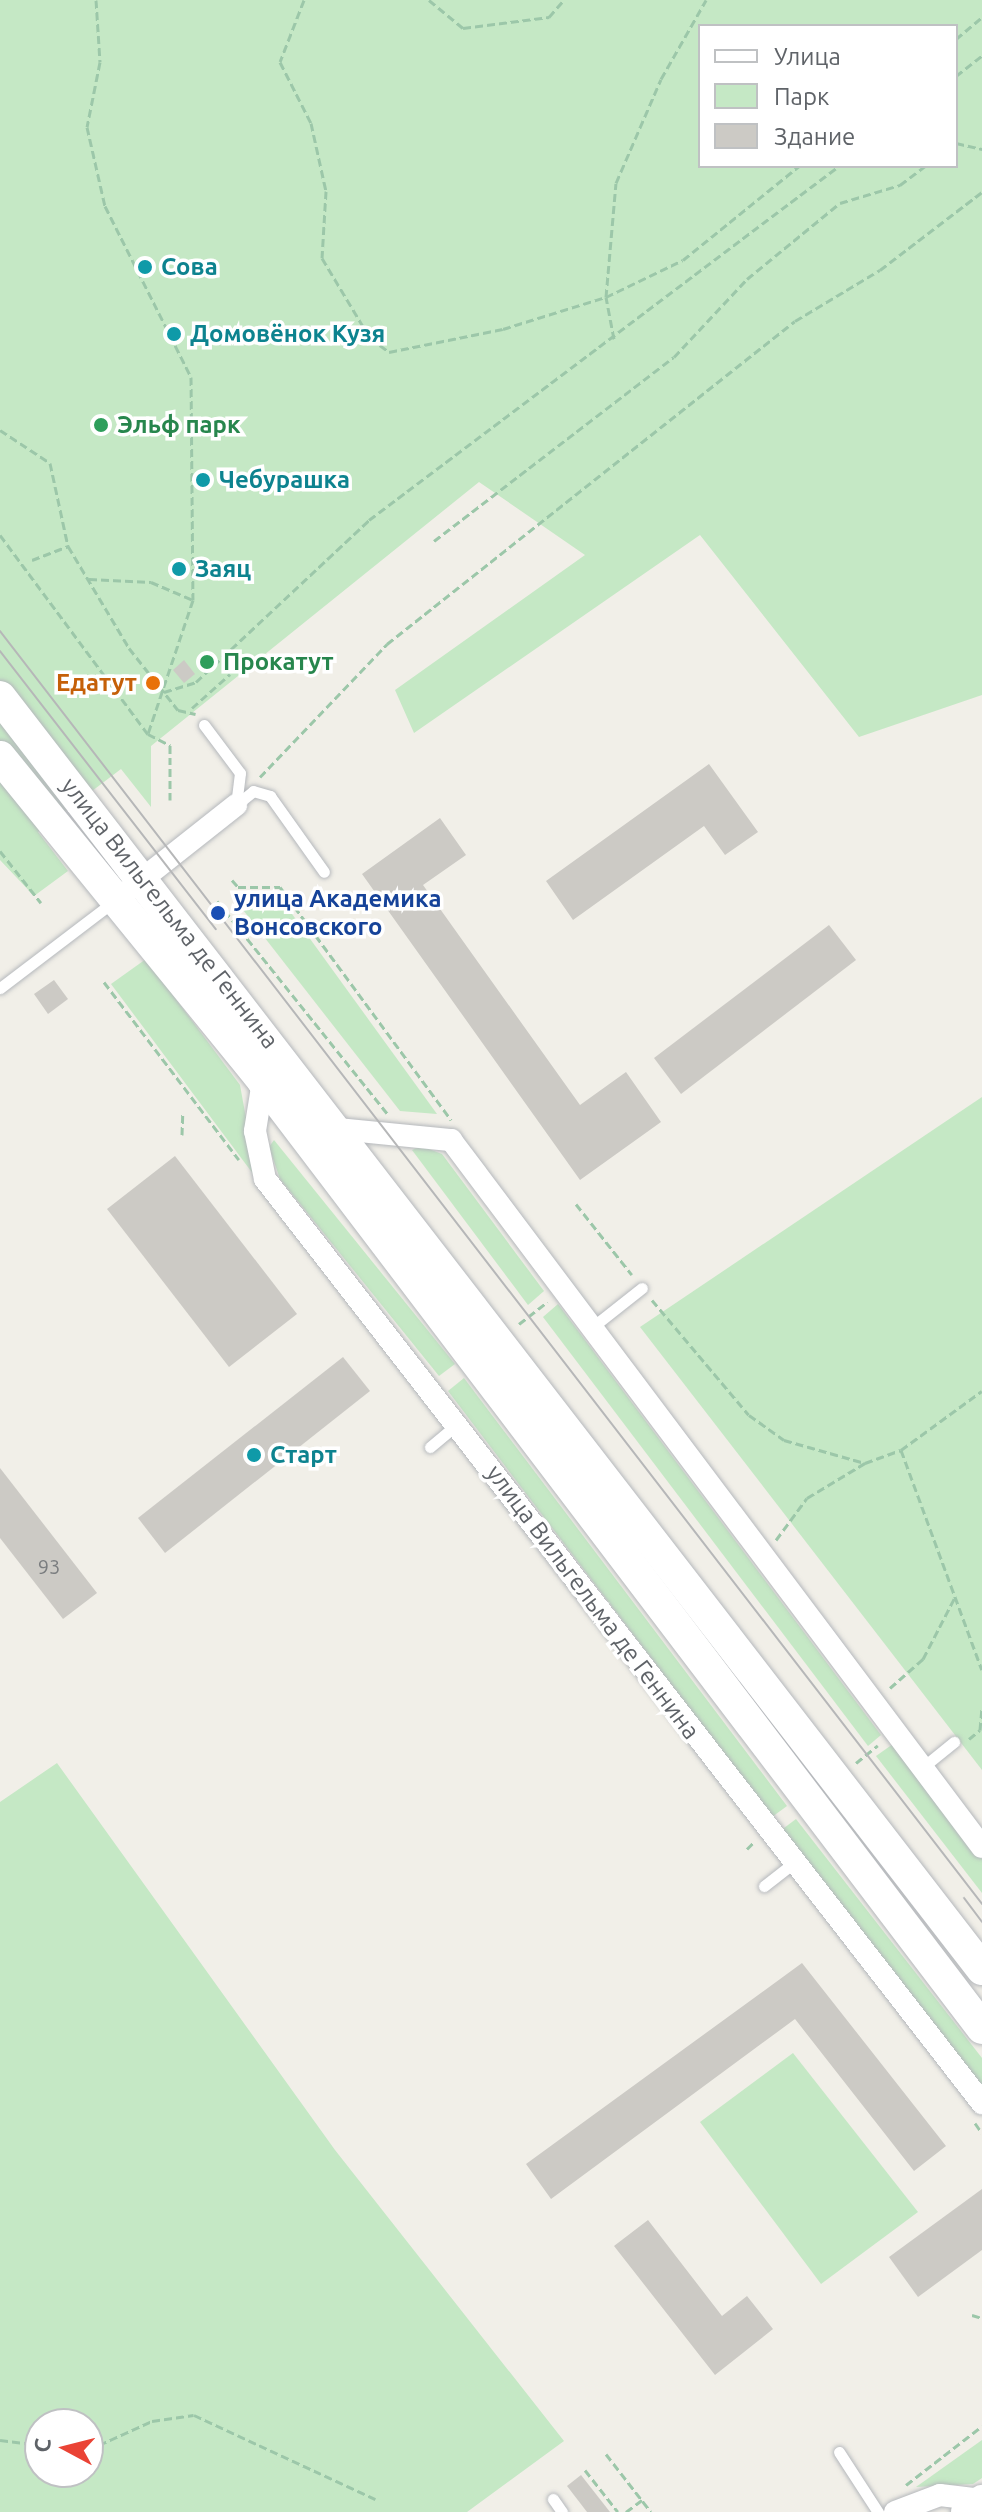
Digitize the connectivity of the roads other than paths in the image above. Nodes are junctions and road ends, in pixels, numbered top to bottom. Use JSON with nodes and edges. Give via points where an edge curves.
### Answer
{"nodes":[{"id":1,"x":0,"y":697,"type":"edge"},
{"id":2,"x":204,"y":725,"type":"road end"},
{"id":3,"x":0,"y":757,"type":"edge"},
{"id":4,"x":245,"y":798,"type":"junction"},
{"id":5,"x":324,"y":872,"type":"dead end"},
{"id":6,"x":144,"y":879,"type":"junction"},
{"id":7,"x":117,"y":897,"type":"junction"},
{"id":8,"x":0,"y":988,"type":"edge"},
{"id":9,"x":263,"y":1081,"type":"junction"},
{"id":10,"x":338,"y":1129,"type":"junction"},
{"id":11,"x":642,"y":1288,"type":"road end"},
{"id":12,"x":589,"y":1330,"type":"junction"},
{"id":13,"x":458,"y":1423,"type":"junction"},
{"id":14,"x":430,"y":1447,"type":"dead end"},
{"id":15,"x":954,"y":1742,"type":"dead end"},
{"id":16,"x":923,"y":1767,"type":"junction"},
{"id":17,"x":982,"y":1847,"type":"edge"},
{"id":18,"x":793,"y":1863,"type":"junction"},
{"id":19,"x":764,"y":1886,"type":"dead end"},
{"id":20,"x":982,"y":1969,"type":"edge"},
{"id":21,"x":982,"y":2028,"type":"edge"},
{"id":22,"x":982,"y":2103,"type":"edge"},
{"id":23,"x":839,"y":2452,"type":"dead end"},
{"id":24,"x":553,"y":2499,"type":"dead end"},
{"id":25,"x":982,"y":2500,"type":"edge"},
{"id":26,"x":883,"y":2511,"type":"edge"},
{"id":27,"x":562,"y":2512,"type":"edge"},
{"id":28,"x":967,"y":2512,"type":"edge"}],
"edges":[{"from":1,"to":6,"type":"main road","name":"улица Вильгельма де Геннина"},
{"from":2,"to":4,"type":"lane","via":[[240,773]]},
{"from":3,"to":7,"type":"main road","name":"улица Вильгельма де Геннина"},
{"from":4,"to":5,"type":"lane","via":[[270,796]]},
{"from":4,"to":6,"type":"street"},
{"from":6,"to":7,"type":"street"},
{"from":6,"to":10,"type":"main road","name":"улица Вильгельма де Геннина"},
{"from":7,"to":8,"type":"lane"},
{"from":7,"to":9,"type":"main road","name":"улица Вильгельма де Геннина"},
{"from":9,"to":13,"type":"street","name":"улица Вильгельма де Геннина","via":[[255,1131],[265,1179]]},
{"from":9,"to":21,"type":"main road","name":"улица Вильгельма де Геннина"},
{"from":10,"to":12,"type":"street","via":[[451,1140]]},
{"from":10,"to":20,"type":"main road","name":"улица Вильгельма де Геннина"},
{"from":11,"to":12,"type":"lane"},
{"from":12,"to":16,"type":"street"},
{"from":13,"to":14,"type":"lane"},
{"from":13,"to":18,"type":"street","name":"улица Вильгельма де Геннина"},
{"from":15,"to":16,"type":"lane"},
{"from":16,"to":17,"type":"street"},
{"from":18,"to":19,"type":"lane"},
{"from":18,"to":22,"type":"street","name":"улица Вильгельма де Геннина"},
{"from":23,"to":26,"type":"lane"},
{"from":24,"to":27,"type":"lane"},
{"from":25,"to":26,"type":"street","via":[[940,2495]]},
{"from":25,"to":28,"type":"main road"}]}
